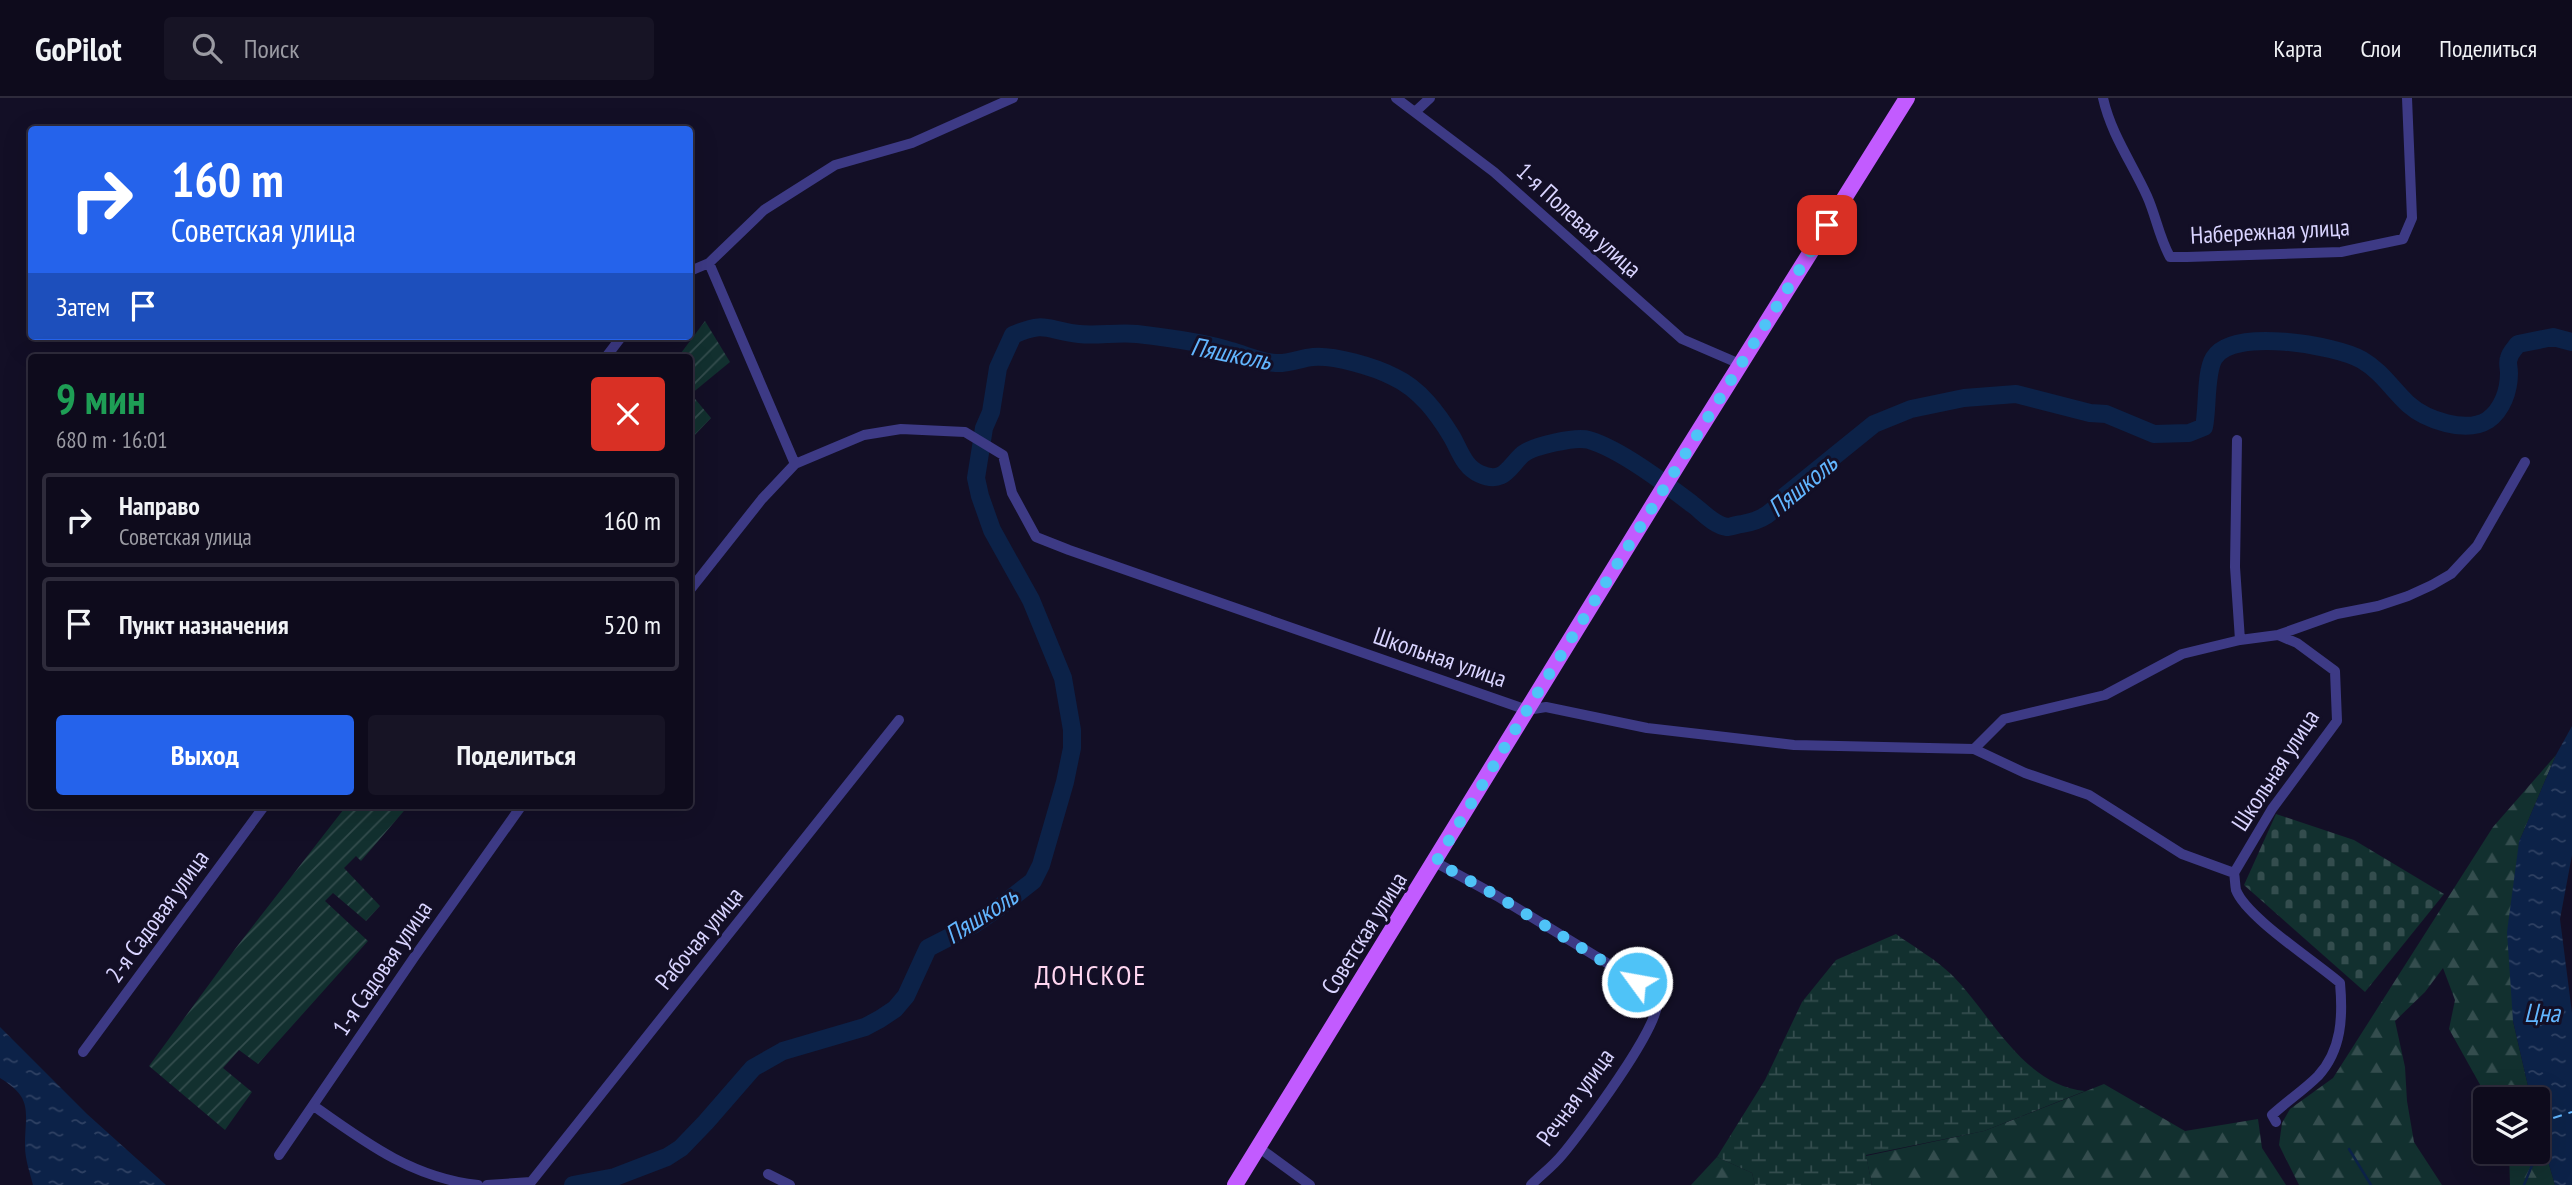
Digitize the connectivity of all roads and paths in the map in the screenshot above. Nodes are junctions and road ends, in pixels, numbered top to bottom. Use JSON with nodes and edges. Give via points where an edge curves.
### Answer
{"nodes":[{"id":1,"x":1013,"y":98,"type":"edge"},
{"id":2,"x":1396,"y":98,"type":"edge"},
{"id":3,"x":1430,"y":98,"type":"edge"},
{"id":4,"x":1907,"y":98,"type":"edge"},
{"id":5,"x":2103,"y":98,"type":"edge"},
{"id":6,"x":2407,"y":98,"type":"edge"},
{"id":7,"x":1415,"y":112,"type":"junction"},
{"id":8,"x":709,"y":263,"type":"junction"},
{"id":9,"x":693,"y":270,"type":"edge"},
{"id":10,"x":619,"y":340,"type":"edge"},
{"id":11,"x":608,"y":354,"type":"edge"},
{"id":12,"x":1740,"y":364,"type":"junction"},
{"id":13,"x":2237,"y":440,"type":"dead end"},
{"id":14,"x":2525,"y":462,"type":"dead end"},
{"id":15,"x":795,"y":464,"type":"junction"},
{"id":16,"x":693,"y":586,"type":"edge"},
{"id":17,"x":2278,"y":635,"type":"junction"},
{"id":18,"x":2240,"y":640,"type":"junction"},
{"id":19,"x":1527,"y":710,"type":"junction"},
{"id":20,"x":899,"y":720,"type":"dead end"},
{"id":21,"x":1974,"y":749,"type":"junction"},
{"id":22,"x":262,"y":809,"type":"edge"},
{"id":23,"x":519,"y":809,"type":"edge"},
{"id":24,"x":1436,"y":862,"type":"junction"},
{"id":25,"x":2234,"y":873,"type":"junction"},
{"id":26,"x":83,"y":1052,"type":"dead end"},
{"id":27,"x":314,"y":1106,"type":"junction"},
{"id":28,"x":2276,"y":1122,"type":"dead end"},
{"id":29,"x":1258,"y":1147,"type":"junction"},
{"id":30,"x":279,"y":1155,"type":"dead end"},
{"id":31,"x":768,"y":1174,"type":"dead end"},
{"id":32,"x":531,"y":1183,"type":"edge"},
{"id":33,"x":478,"y":1185,"type":"edge"},
{"id":34,"x":487,"y":1185,"type":"edge"},
{"id":35,"x":790,"y":1185,"type":"edge"},
{"id":36,"x":1236,"y":1185,"type":"edge"},
{"id":37,"x":1310,"y":1185,"type":"edge"},
{"id":38,"x":1531,"y":1185,"type":"edge"}],
"edges":[{"from":1,"to":8,"type":"street","via":[[912,143],[835,165],[764,210]]},
{"from":2,"to":7,"type":"street","name":"1-я Полевая улица"},
{"from":3,"to":7,"type":"street"},
{"from":4,"to":12,"type":"main road","name":"Советская улица"},
{"from":5,"to":6,"type":"street","name":"Набережная улица","via":[[2113,131],[2149,199],[2162,243],[2170,257],[2187,257],[2341,252],[2403,239],[2412,218]]},
{"from":7,"to":12,"type":"street","name":"1-я Полевая улица","via":[[1494,172],[1682,339]]},
{"from":8,"to":9,"type":"street"},
{"from":8,"to":15,"type":"street"},
{"from":10,"to":11,"type":"street"},
{"from":12,"to":19,"type":"main road","name":"Советская улица"},
{"from":13,"to":18,"type":"street","via":[[2235,567]]},
{"from":14,"to":17,"type":"street","via":[[2477,546],[2451,574],[2408,596]]},
{"from":15,"to":16,"type":"street"},
{"from":15,"to":19,"type":"street","name":"Школьная улица","via":[[864,435],[901,429],[965,432],[1003,455],[1012,493],[1037,537]]},
{"from":17,"to":18,"type":"street"},
{"from":17,"to":25,"type":"street","name":"Школьная улица","via":[[2335,671],[2337,721],[2272,809]]},
{"from":18,"to":21,"type":"street","via":[[2182,654],[2105,695],[2004,719]]},
{"from":19,"to":21,"type":"street","name":"Школьная улица","via":[[1546,707],[1647,728],[1794,745]]},
{"from":19,"to":24,"type":"main road","name":"Советская улица"},
{"from":20,"to":32,"type":"street","name":"Рабочая улица"},
{"from":21,"to":25,"type":"street","name":"Школьная улица","via":[[2089,795],[2182,854]]},
{"from":22,"to":26,"type":"street","name":"2-я Садовая улица"},
{"from":23,"to":27,"type":"street","name":"1-я Садовая улица"},
{"from":24,"to":29,"type":"main road","name":"Советская улица"},
{"from":24,"to":38,"type":"street","name":"Речная улица","via":[[1637,982],[1657,1000],[1657,1012],[1605,1099],[1561,1156]]},
{"from":25,"to":28,"type":"street","via":[[2236,890],[2246,905],[2340,983],[2343,1016],[2335,1051],[2318,1076],[2272,1115]]},
{"from":27,"to":30,"type":"street","name":"1-я Садовая улица"},
{"from":27,"to":33,"type":"street","via":[[400,1162],[451,1182]]},
{"from":29,"to":36,"type":"main road","name":"Советская улица"},
{"from":29,"to":37,"type":"street"},
{"from":31,"to":35,"type":"street"},
{"from":32,"to":34,"type":"street"}]}
